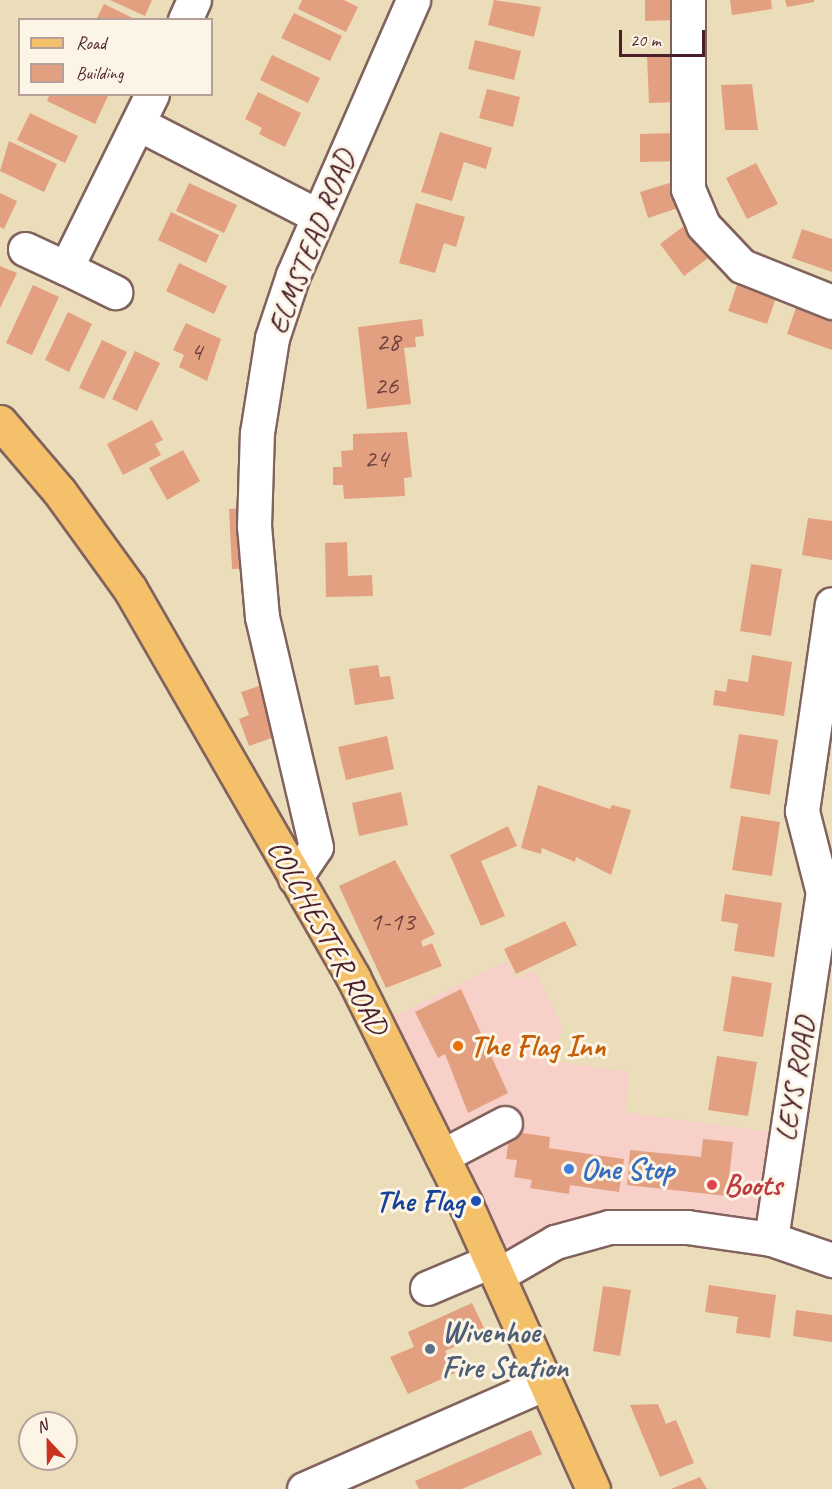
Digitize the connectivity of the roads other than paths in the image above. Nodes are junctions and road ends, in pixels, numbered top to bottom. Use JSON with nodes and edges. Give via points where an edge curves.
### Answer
{"nodes":[{"id":1,"x":194,"y":0,"type":"edge"},
{"id":2,"x":413,"y":0,"type":"edge"},
{"id":3,"x":688,"y":0,"type":"edge"},
{"id":4,"x":186,"y":18,"type":"edge"},
{"id":5,"x":146,"y":109,"type":"edge"},
{"id":6,"x":316,"y":215,"type":"junction"},
{"id":7,"x":25,"y":249,"type":"dead end"},
{"id":8,"x":66,"y":268,"type":"junction"},
{"id":9,"x":115,"y":292,"type":"dead end"},
{"id":10,"x":832,"y":302,"type":"edge"},
{"id":11,"x":0,"y":422,"type":"edge"},
{"id":12,"x":831,"y":604,"type":"edge"},
{"id":13,"x":830,"y":637,"type":"edge"},
{"id":14,"x":295,"y":878,"type":"junction"},
{"id":15,"x":505,"y":1123,"type":"dead end"},
{"id":16,"x":442,"y":1156,"type":"junction"},
{"id":17,"x":771,"y":1239,"type":"junction"},
{"id":18,"x":832,"y":1260,"type":"edge"},
{"id":19,"x":494,"y":1268,"type":"junction"},
{"id":20,"x":427,"y":1288,"type":"dead end"},
{"id":21,"x":545,"y":1383,"type":"junction"},
{"id":22,"x":304,"y":1489,"type":"edge"},
{"id":23,"x":593,"y":1489,"type":"edge"}],
"edges":[{"from":1,"to":4,"type":"street"},
{"from":2,"to":6,"type":"street","name":"ELMSTEAD ROAD"},
{"from":3,"to":10,"type":"street","via":[[688,189],[703,225],[742,266]]},
{"from":5,"to":6,"type":"street"},
{"from":5,"to":8,"type":"street"},
{"from":6,"to":14,"type":"street","name":"ELMSTEAD ROAD","via":[[272,338],[256,456],[254,526],[262,618],[316,847]]},
{"from":7,"to":8,"type":"street"},
{"from":8,"to":9,"type":"street"},
{"from":11,"to":14,"type":"main road","name":"COLCHESTER ROAD","via":[[59,490],[130,589]]},
{"from":12,"to":13,"type":"street","name":"LEYS ROAD"},
{"from":13,"to":17,"type":"street","name":"LEYS ROAD","via":[[802,811],[823,892]]},
{"from":14,"to":16,"type":"main road","name":"COLCHESTER ROAD","via":[[353,977]]},
{"from":15,"to":16,"type":"street"},
{"from":16,"to":19,"type":"main road","name":"COLCHESTER ROAD"},
{"from":17,"to":18,"type":"street"},
{"from":17,"to":19,"type":"street","via":[[687,1227],[609,1227],[555,1242]]},
{"from":19,"to":20,"type":"street"},
{"from":19,"to":21,"type":"main road","name":"COLCHESTER ROAD"},
{"from":21,"to":22,"type":"street"},
{"from":21,"to":23,"type":"main road","name":"COLCHESTER ROAD"}]}
